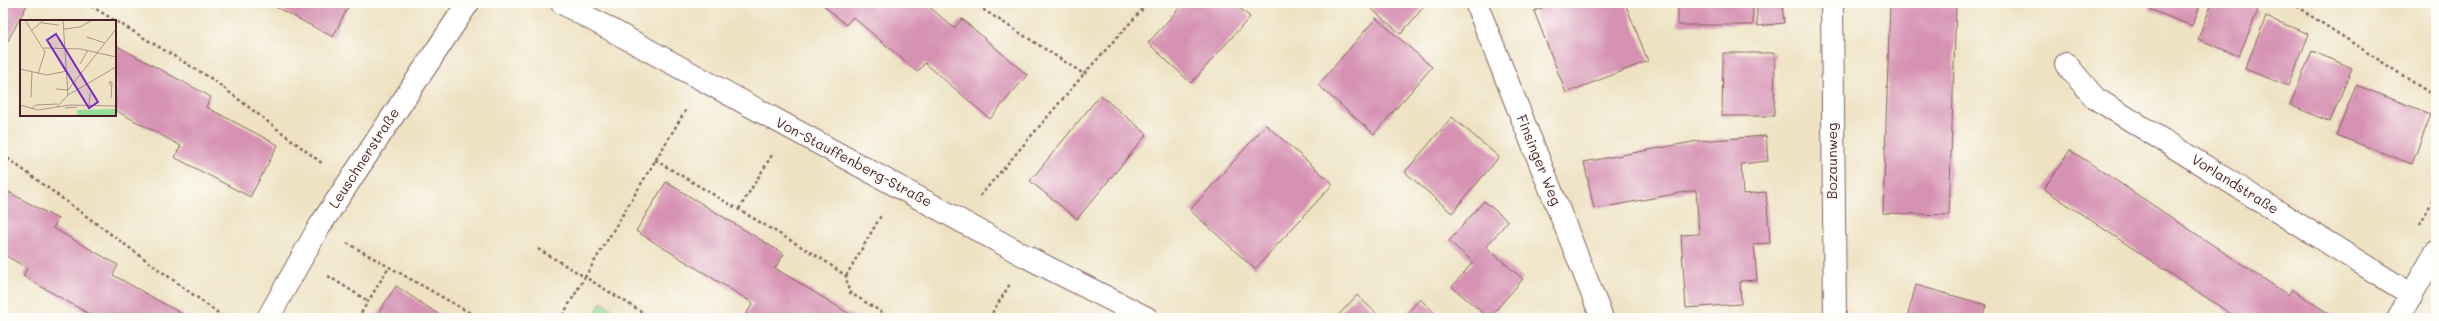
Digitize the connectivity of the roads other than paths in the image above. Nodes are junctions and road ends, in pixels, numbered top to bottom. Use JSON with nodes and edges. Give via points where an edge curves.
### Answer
{"nodes":[{"id":1,"x":468,"y":3,"type":"edge"},
{"id":2,"x":562,"y":3,"type":"edge"},
{"id":3,"x":1476,"y":3,"type":"edge"},
{"id":4,"x":1832,"y":3,"type":"edge"},
{"id":5,"x":2066,"y":64,"type":"dead end"},
{"id":6,"x":2436,"y":252,"type":"edge"},
{"id":7,"x":2412,"y":295,"type":"junction"},
{"id":8,"x":1117,"y":310,"type":"edge"},
{"id":9,"x":268,"y":318,"type":"edge"},
{"id":10,"x":1147,"y":318,"type":"edge"},
{"id":11,"x":1602,"y":318,"type":"edge"},
{"id":12,"x":1835,"y":318,"type":"edge"},
{"id":13,"x":2398,"y":318,"type":"edge"}],
"edges":[{"from":1,"to":9,"type":"street","name":"Leuschnerstraße","via":[[319,227]]},
{"from":2,"to":8,"type":"street","name":"Von-Stauffenberg-Straße","via":[[960,218]]},
{"from":3,"to":11,"type":"street","name":"Finsinger Weg"},
{"from":4,"to":12,"type":"street","name":"Bozaunweg"},
{"from":5,"to":7,"type":"street","name":"Vorlandstraße","via":[[2095,98]]},
{"from":6,"to":7,"type":"street"},
{"from":7,"to":13,"type":"street"},
{"from":8,"to":10,"type":"street","name":"Von-Stauffenberg-Straße"}]}
